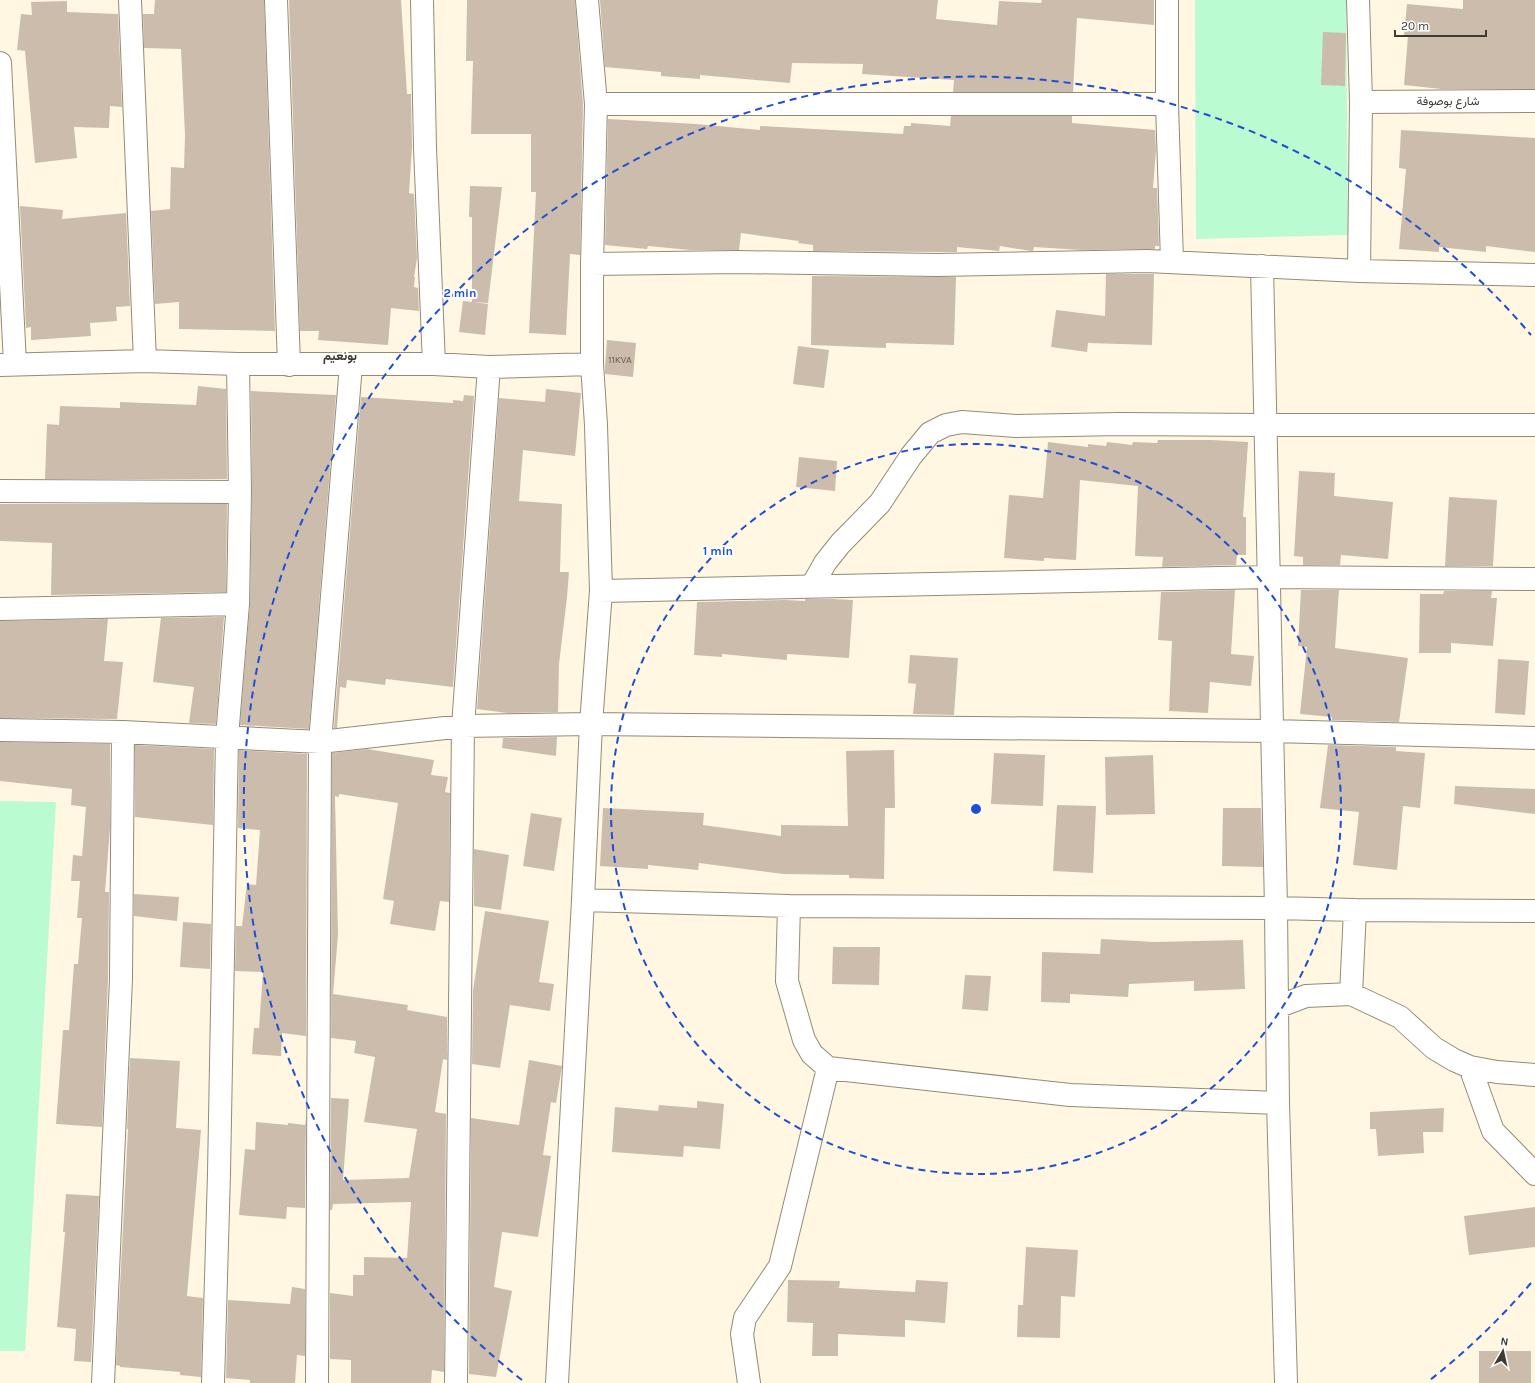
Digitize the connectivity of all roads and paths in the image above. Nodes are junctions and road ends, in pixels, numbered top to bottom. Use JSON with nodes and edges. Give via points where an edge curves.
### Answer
{"nodes":[{"id":1,"x":130,"y":0,"type":"edge"},
{"id":2,"x":276,"y":0,"type":"edge"},
{"id":3,"x":422,"y":0,"type":"edge"},
{"id":4,"x":586,"y":0,"type":"edge"},
{"id":5,"x":1167,"y":0,"type":"edge"},
{"id":6,"x":1358,"y":0,"type":"edge"},
{"id":7,"x":0,"y":63,"type":"edge"},
{"id":8,"x":1535,"y":101,"type":"edge"},
{"id":9,"x":1361,"y":102,"type":"junction"},
{"id":10,"x":596,"y":104,"type":"junction"},
{"id":11,"x":1167,"y":104,"type":"junction"},
{"id":12,"x":1172,"y":261,"type":"junction"},
{"id":13,"x":592,"y":264,"type":"junction"},
{"id":14,"x":1262,"y":266,"type":"junction"},
{"id":15,"x":1359,"y":271,"type":"junction"},
{"id":16,"x":1535,"y":275,"type":"edge"},
{"id":17,"x":145,"y":361,"type":"junction"},
{"id":18,"x":7,"y":364,"type":"edge"},
{"id":19,"x":238,"y":364,"type":"junction"},
{"id":20,"x":434,"y":364,"type":"junction"},
{"id":21,"x":592,"y":364,"type":"junction"},
{"id":22,"x":288,"y":365,"type":"junction"},
{"id":23,"x":351,"y":365,"type":"junction"},
{"id":24,"x":488,"y":367,"type":"junction"},
{"id":25,"x":1265,"y":425,"type":"junction"},
{"id":26,"x":1535,"y":425,"type":"edge"},
{"id":27,"x":0,"y":491,"type":"edge"},
{"id":28,"x":240,"y":492,"type":"junction"},
{"id":29,"x":1269,"y":577,"type":"junction"},
{"id":30,"x":1535,"y":579,"type":"edge"},
{"id":31,"x":812,"y":586,"type":"junction"},
{"id":32,"x":601,"y":591,"type":"junction"},
{"id":33,"x":238,"y":604,"type":"junction"},
{"id":34,"x":0,"y":609,"type":"edge"},
{"id":35,"x":591,"y":724,"type":"junction"},
{"id":36,"x":463,"y":726,"type":"junction"},
{"id":37,"x":0,"y":730,"type":"edge"},
{"id":38,"x":1272,"y":731,"type":"junction"},
{"id":39,"x":123,"y":732,"type":"junction"},
{"id":40,"x":227,"y":737,"type":"junction"},
{"id":41,"x":1535,"y":738,"type":"edge"},
{"id":42,"x":320,"y":742,"type":"junction"},
{"id":43,"x":583,"y":900,"type":"junction"},
{"id":44,"x":789,"y":906,"type":"junction"},
{"id":45,"x":1276,"y":908,"type":"junction"},
{"id":46,"x":1355,"y":910,"type":"junction"},
{"id":47,"x":1535,"y":911,"type":"edge"},
{"id":48,"x":1351,"y":994,"type":"junction"},
{"id":49,"x":1277,"y":1007,"type":"junction"},
{"id":50,"x":828,"y":1068,"type":"junction"},
{"id":51,"x":1470,"y":1068,"type":"junction"},
{"id":52,"x":1535,"y":1075,"type":"edge"},
{"id":53,"x":1278,"y":1103,"type":"junction"},
{"id":54,"x":1535,"y":1174,"type":"edge"},
{"id":55,"x":103,"y":1383,"type":"edge"},
{"id":56,"x":212,"y":1383,"type":"edge"},
{"id":57,"x":317,"y":1383,"type":"edge"},
{"id":58,"x":456,"y":1383,"type":"edge"},
{"id":59,"x":556,"y":1383,"type":"edge"},
{"id":60,"x":749,"y":1383,"type":"edge"},
{"id":61,"x":1286,"y":1383,"type":"edge"}],
"edges":[{"from":1,"to":17,"type":"street"},
{"from":2,"to":22,"type":"street"},
{"from":3,"to":20,"type":"street"},
{"from":4,"to":10,"type":"street"},
{"from":5,"to":11,"type":"street"},
{"from":6,"to":9,"type":"street"},
{"from":7,"to":18,"type":"street"},
{"from":8,"to":9,"type":"street","name":"شارع بوصوفة"},
{"from":9,"to":15,"type":"street"},
{"from":10,"to":11,"type":"street"},
{"from":10,"to":13,"type":"street"},
{"from":11,"to":12,"type":"street"},
{"from":12,"to":13,"type":"street","via":[[937,265],[738,262]]},
{"from":12,"to":14,"type":"street"},
{"from":13,"to":21,"type":"street"},
{"from":14,"to":15,"type":"street"},
{"from":14,"to":25,"type":"street"},
{"from":15,"to":16,"type":"street"},
{"from":17,"to":18,"type":"street"},
{"from":17,"to":19,"type":"street"},
{"from":19,"to":22,"type":"street"},
{"from":19,"to":28,"type":"street"},
{"from":20,"to":23,"type":"street"},
{"from":20,"to":24,"type":"street"},
{"from":21,"to":24,"type":"street"},
{"from":21,"to":32,"type":"street"},
{"from":22,"to":23,"type":"street"},
{"from":23,"to":42,"type":"street"},
{"from":24,"to":36,"type":"street"},
{"from":25,"to":26,"type":"street"},
{"from":25,"to":29,"type":"street"},
{"from":25,"to":31,"type":"street","via":[[1016,426],[962,422],[946,425],[930,433],[910,456],[880,504],[840,544]]},
{"from":27,"to":28,"type":"street"},
{"from":28,"to":33,"type":"street"},
{"from":29,"to":30,"type":"street"},
{"from":29,"to":31,"type":"street"},
{"from":29,"to":38,"type":"street"},
{"from":31,"to":32,"type":"street"},
{"from":32,"to":35,"type":"street"},
{"from":33,"to":34,"type":"street"},
{"from":33,"to":40,"type":"street"},
{"from":35,"to":36,"type":"street"},
{"from":35,"to":38,"type":"street"},
{"from":35,"to":43,"type":"street"},
{"from":36,"to":42,"type":"street"},
{"from":36,"to":58,"type":"street"},
{"from":37,"to":39,"type":"street"},
{"from":38,"to":41,"type":"street"},
{"from":38,"to":45,"type":"street"},
{"from":39,"to":40,"type":"street"},
{"from":39,"to":55,"type":"street","via":[[121,979]]},
{"from":40,"to":42,"type":"street"},
{"from":40,"to":56,"type":"street"},
{"from":42,"to":57,"type":"street"},
{"from":43,"to":44,"type":"street"},
{"from":43,"to":59,"type":"street"},
{"from":44,"to":45,"type":"street"},
{"from":44,"to":50,"type":"street","via":[[787,981],[804,1040],[812,1054]]},
{"from":45,"to":46,"type":"street"},
{"from":45,"to":49,"type":"street"},
{"from":46,"to":47,"type":"street"},
{"from":46,"to":48,"type":"street"},
{"from":48,"to":49,"type":"street","via":[[1306,996]]},
{"from":48,"to":51,"type":"street","via":[[1400,1017],[1434,1048]]},
{"from":49,"to":53,"type":"street"},
{"from":50,"to":53,"type":"street","via":[[1070,1095]]},
{"from":50,"to":60,"type":"street","via":[[780,1266],[745,1318],[742,1334]]},
{"from":51,"to":52,"type":"street"},
{"from":51,"to":54,"type":"street","via":[[1493,1131]]},
{"from":53,"to":61,"type":"street"}]}
